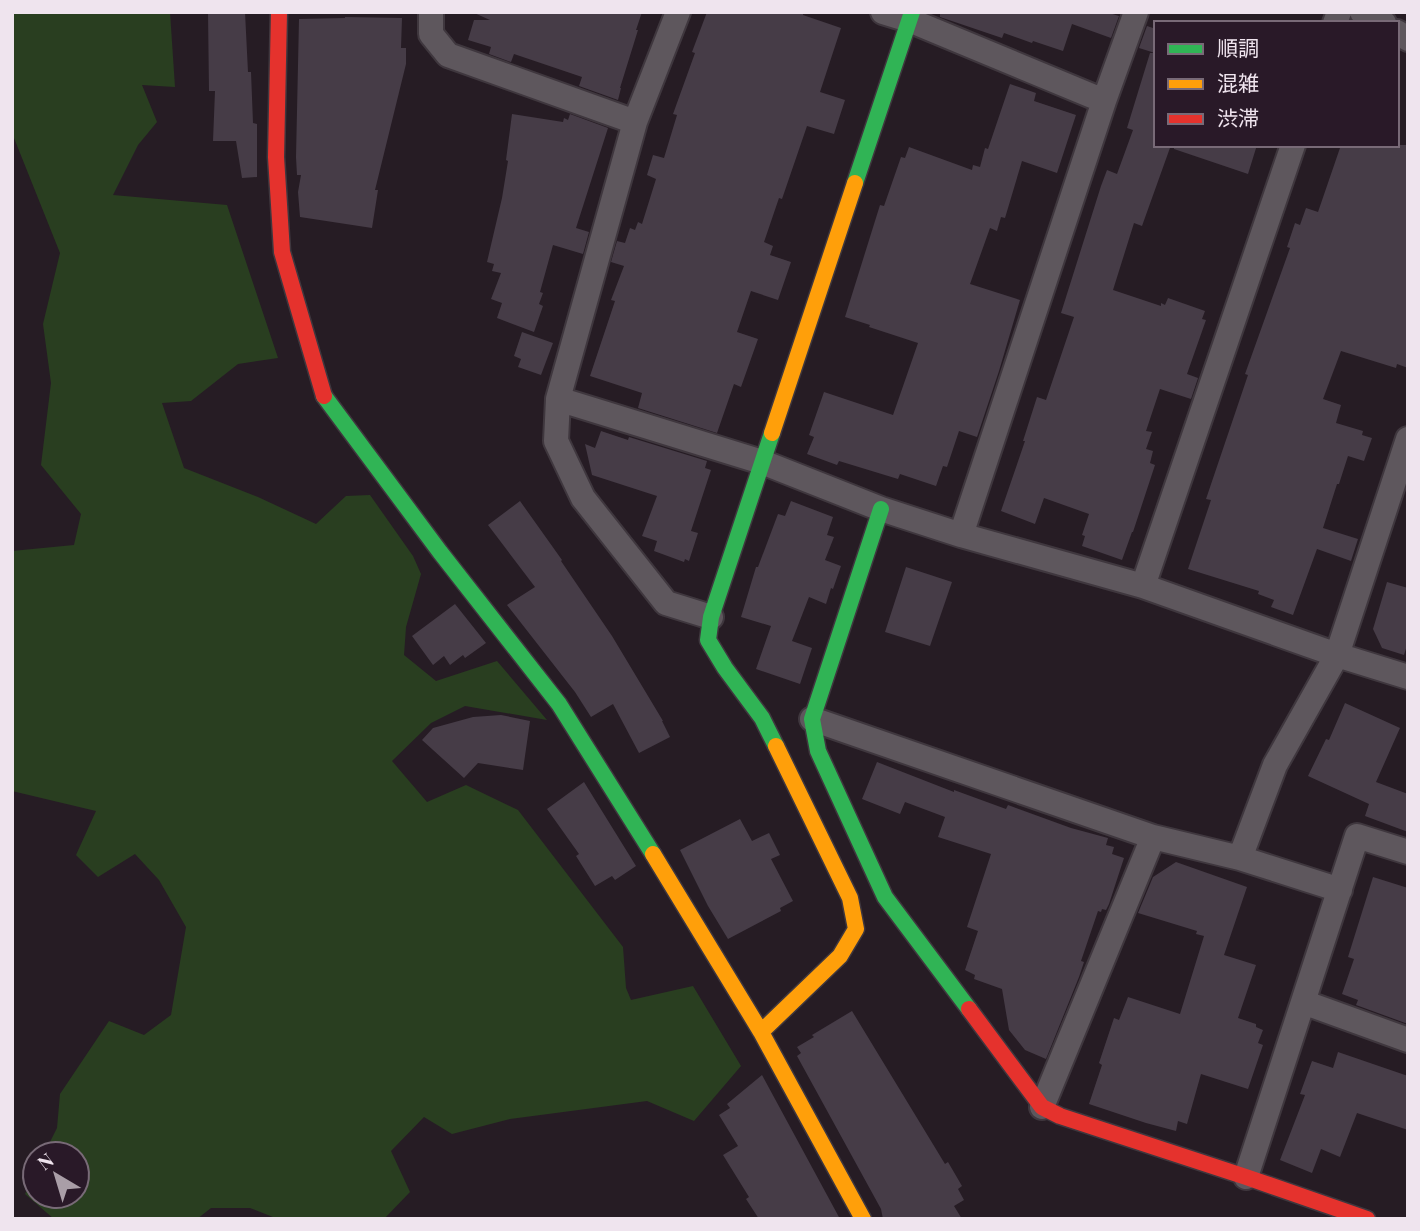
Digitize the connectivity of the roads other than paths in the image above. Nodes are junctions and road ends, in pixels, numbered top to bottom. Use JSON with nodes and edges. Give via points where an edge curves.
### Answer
{"nodes":[{"id":1,"x":279,"y":12,"type":"edge"},
{"id":2,"x":431,"y":12,"type":"edge"},
{"id":3,"x":678,"y":12,"type":"edge"},
{"id":4,"x":883,"y":12,"type":"edge"},
{"id":5,"x":1136,"y":12,"type":"edge"},
{"id":6,"x":1363,"y":12,"type":"edge"},
{"id":7,"x":910,"y":16,"type":"edge"},
{"id":8,"x":1381,"y":21,"type":"edge"},
{"id":9,"x":1104,"y":101,"type":"junction"},
{"id":10,"x":635,"y":122,"type":"junction"},
{"id":11,"x":1292,"y":147,"type":"edge"},
{"id":12,"x":558,"y":399,"type":"junction"},
{"id":13,"x":1408,"y":439,"type":"edge"},
{"id":14,"x":762,"y":462,"type":"junction"},
{"id":15,"x":881,"y":509,"type":"junction"},
{"id":16,"x":961,"y":535,"type":"junction"},
{"id":17,"x":1143,"y":586,"type":"junction"},
{"id":18,"x":711,"y":617,"type":"junction"},
{"id":19,"x":1337,"y":655,"type":"junction"},
{"id":20,"x":1408,"y":677,"type":"edge"},
{"id":21,"x":812,"y":719,"type":"junction"},
{"id":22,"x":1153,"y":836,"type":"junction"},
{"id":23,"x":1408,"y":852,"type":"edge"},
{"id":24,"x":1240,"y":858,"type":"junction"},
{"id":25,"x":1340,"y":890,"type":"junction"},
{"id":26,"x":1303,"y":1002,"type":"junction"},
{"id":27,"x":761,"y":1032,"type":"junction"},
{"id":28,"x":1408,"y":1040,"type":"edge"},
{"id":29,"x":1042,"y":1107,"type":"junction"},
{"id":30,"x":1246,"y":1177,"type":"junction"},
{"id":31,"x":863,"y":1219,"type":"edge"},
{"id":32,"x":1367,"y":1219,"type":"edge"}],
"edges":[{"from":1,"to":27,"type":"street","via":[[276,157],[282,252],[325,398],[559,704]]},
{"from":2,"to":10,"type":"street","via":[[431,34],[448,55]]},
{"from":3,"to":10,"type":"street"},
{"from":4,"to":7,"type":"street"},
{"from":5,"to":9,"type":"street"},
{"from":6,"to":8,"type":"street"},
{"from":7,"to":9,"type":"street"},
{"from":7,"to":14,"type":"street"},
{"from":9,"to":16,"type":"street"},
{"from":10,"to":12,"type":"street"},
{"from":11,"to":17,"type":"street"},
{"from":12,"to":14,"type":"street"},
{"from":12,"to":18,"type":"street","via":[[556,440],[583,498],[666,603]]},
{"from":13,"to":19,"type":"street"},
{"from":14,"to":15,"type":"street"},
{"from":14,"to":18,"type":"street"},
{"from":15,"to":16,"type":"street"},
{"from":15,"to":21,"type":"street"},
{"from":16,"to":17,"type":"street"},
{"from":17,"to":19,"type":"street"},
{"from":18,"to":27,"type":"street","via":[[708,640],[762,718],[850,898],[856,929],[840,956]]},
{"from":19,"to":20,"type":"street"},
{"from":19,"to":24,"type":"street","via":[[1275,765]]},
{"from":21,"to":22,"type":"street"},
{"from":21,"to":29,"type":"street","via":[[818,751],[885,897]]},
{"from":22,"to":24,"type":"street"},
{"from":22,"to":29,"type":"street"},
{"from":23,"to":25,"type":"street","via":[[1357,836]]},
{"from":24,"to":25,"type":"street"},
{"from":25,"to":26,"type":"street"},
{"from":26,"to":28,"type":"street"},
{"from":26,"to":30,"type":"street"},
{"from":27,"to":31,"type":"street"},
{"from":29,"to":30,"type":"street"},
{"from":30,"to":32,"type":"street"}]}
